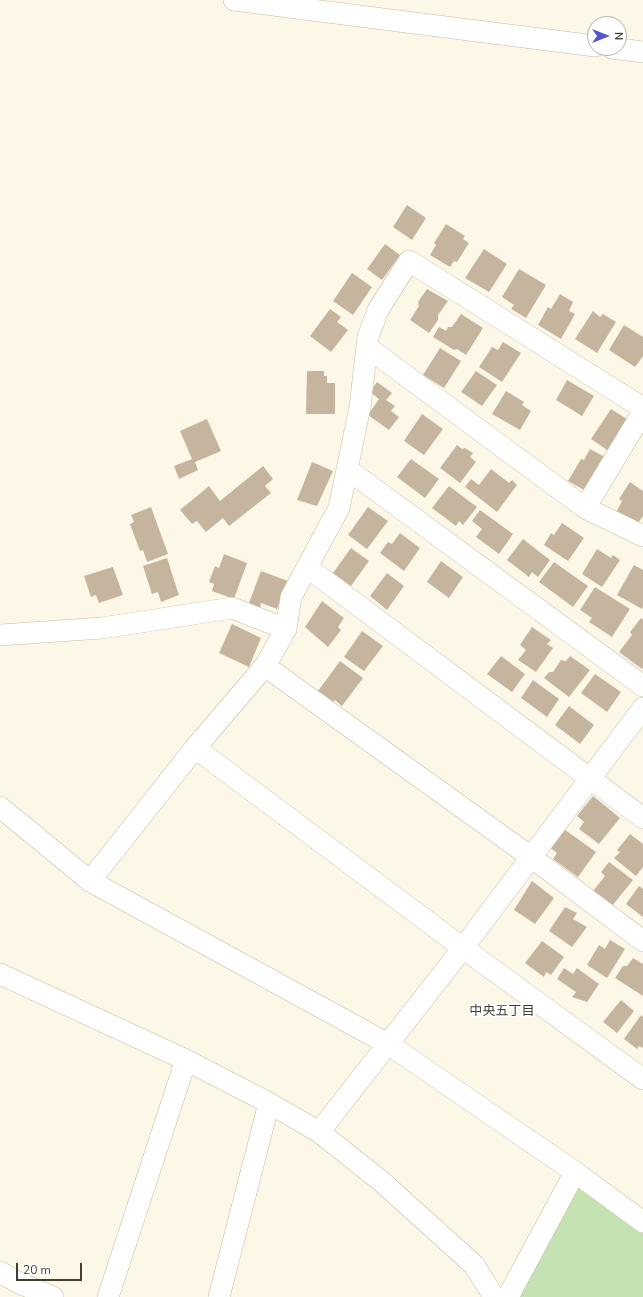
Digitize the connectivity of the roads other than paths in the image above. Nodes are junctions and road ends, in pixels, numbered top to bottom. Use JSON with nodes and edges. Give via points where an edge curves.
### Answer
{"nodes":[{"id":1,"x":234,"y":0,"type":"edge"},
{"id":2,"x":587,"y":45,"type":"edge"},
{"id":3,"x":627,"y":50,"type":"edge"},
{"id":4,"x":643,"y":52,"type":"edge"},
{"id":5,"x":367,"y":347,"type":"junction"},
{"id":6,"x":643,"y":408,"type":"edge"},
{"id":7,"x":643,"y":412,"type":"edge"},
{"id":8,"x":347,"y":469,"type":"junction"},
{"id":9,"x":585,"y":508,"type":"junction"},
{"id":10,"x":643,"y":536,"type":"edge"},
{"id":11,"x":308,"y":568,"type":"junction"},
{"id":12,"x":286,"y":629,"type":"junction"},
{"id":13,"x":0,"y":635,"type":"edge"},
{"id":14,"x":266,"y":666,"type":"junction"},
{"id":15,"x":643,"y":686,"type":"edge"},
{"id":16,"x":643,"y":708,"type":"edge"},
{"id":17,"x":195,"y":748,"type":"junction"},
{"id":18,"x":589,"y":779,"type":"junction"},
{"id":19,"x":0,"y":807,"type":"edge"},
{"id":20,"x":643,"y":818,"type":"edge"},
{"id":21,"x":531,"y":857,"type":"junction"},
{"id":22,"x":90,"y":881,"type":"junction"},
{"id":23,"x":643,"y":940,"type":"edge"},
{"id":24,"x":463,"y":948,"type":"junction"},
{"id":25,"x":0,"y":974,"type":"edge"},
{"id":26,"x":388,"y":1044,"type":"junction"},
{"id":27,"x":186,"y":1060,"type":"junction"},
{"id":28,"x":643,"y":1079,"type":"edge"},
{"id":29,"x":269,"y":1103,"type":"junction"},
{"id":30,"x":319,"y":1132,"type":"junction"},
{"id":31,"x":575,"y":1172,"type":"junction"},
{"id":32,"x":643,"y":1222,"type":"edge"},
{"id":33,"x":0,"y":1272,"type":"edge"},
{"id":34,"x":53,"y":1297,"type":"edge"},
{"id":35,"x":108,"y":1297,"type":"edge"},
{"id":36,"x":219,"y":1297,"type":"edge"},
{"id":37,"x":494,"y":1297,"type":"edge"},
{"id":38,"x":508,"y":1297,"type":"edge"}],
"edges":[{"from":1,"to":2,"type":"street"},
{"from":3,"to":4,"type":"street"},
{"from":5,"to":6,"type":"street","via":[[378,310],[409,261]]},
{"from":5,"to":8,"type":"street","via":[[360,407]]},
{"from":5,"to":9,"type":"street"},
{"from":7,"to":9,"type":"street"},
{"from":8,"to":11,"type":"street","via":[[339,508]]},
{"from":8,"to":15,"type":"street"},
{"from":9,"to":10,"type":"street"},
{"from":11,"to":12,"type":"street","via":[[292,597]]},
{"from":11,"to":18,"type":"street"},
{"from":12,"to":13,"type":"street","via":[[232,608],[102,628]]},
{"from":12,"to":14,"type":"street"},
{"from":14,"to":17,"type":"street"},
{"from":14,"to":21,"type":"street"},
{"from":16,"to":18,"type":"street"},
{"from":17,"to":22,"type":"street"},
{"from":17,"to":24,"type":"street"},
{"from":18,"to":20,"type":"street"},
{"from":18,"to":21,"type":"street"},
{"from":19,"to":22,"type":"street"},
{"from":21,"to":23,"type":"street"},
{"from":21,"to":24,"type":"street"},
{"from":22,"to":26,"type":"street"},
{"from":24,"to":26,"type":"street"},
{"from":24,"to":28,"type":"street"},
{"from":25,"to":27,"type":"street"},
{"from":26,"to":30,"type":"street"},
{"from":26,"to":31,"type":"street"},
{"from":27,"to":29,"type":"street"},
{"from":27,"to":35,"type":"street"},
{"from":29,"to":30,"type":"street"},
{"from":29,"to":36,"type":"street"},
{"from":30,"to":37,"type":"street","via":[[381,1181],[474,1265]]},
{"from":31,"to":32,"type":"street"},
{"from":31,"to":38,"type":"street"},
{"from":33,"to":34,"type":"street"}]}
